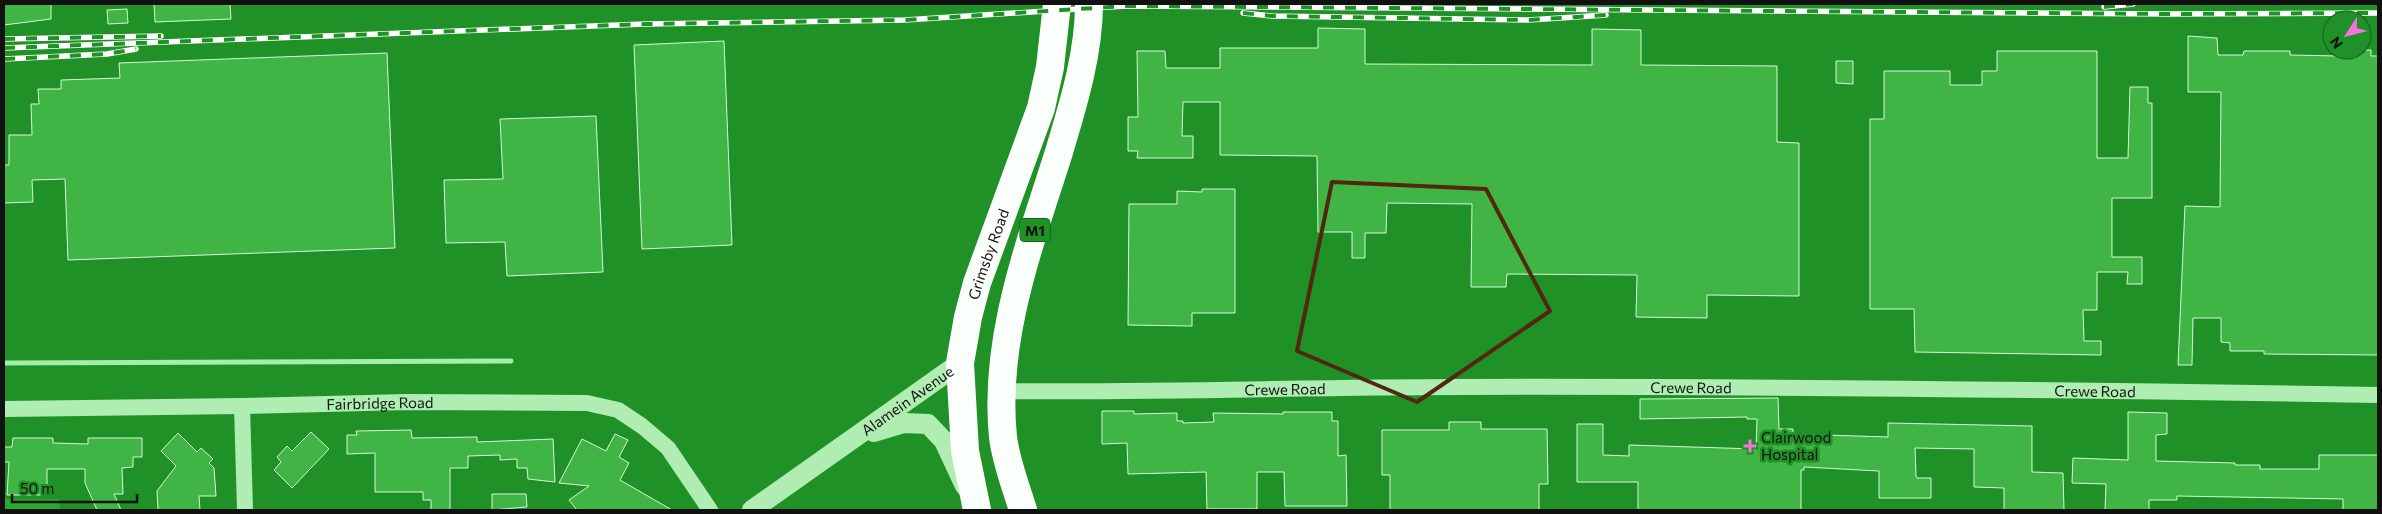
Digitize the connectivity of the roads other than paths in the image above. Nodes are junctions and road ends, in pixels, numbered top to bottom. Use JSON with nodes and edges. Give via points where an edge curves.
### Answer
{"nodes":[{"id":1,"x":1057,"y":4,"type":"edge"},
{"id":2,"x":1089,"y":4,"type":"edge"},
{"id":3,"x":1050,"y":67,"type":"junction"},
{"id":4,"x":1080,"y":73,"type":"junction"},
{"id":5,"x":960,"y":363,"type":"junction"},
{"id":6,"x":1003,"y":390,"type":"junction"},
{"id":7,"x":2378,"y":395,"type":"edge"},
{"id":8,"x":242,"y":406,"type":"junction"},
{"id":9,"x":4,"y":409,"type":"edge"},
{"id":10,"x":856,"y":439,"type":"junction"},
{"id":11,"x":244,"y":510,"type":"edge"},
{"id":12,"x":710,"y":510,"type":"edge"},
{"id":13,"x":752,"y":510,"type":"edge"},
{"id":14,"x":977,"y":510,"type":"edge"},
{"id":15,"x":1023,"y":510,"type":"edge"}],
"edges":[{"from":1,"to":3,"type":"highway","name":"Grimsby Road","number":"M1"},
{"from":2,"to":4,"type":"highway","number":"M1"},
{"from":3,"to":4,"type":"highway"},
{"from":3,"to":5,"type":"highway","name":"Grimsby Road","number":"M1","via":[[1040,108],[977,284]]},
{"from":4,"to":6,"type":"highway","number":"M1","via":[[1012,311],[1005,348]]},
{"from":5,"to":10,"type":"street","name":"Alamein Avenue"},
{"from":5,"to":14,"type":"highway","name":"Grimsby Road","number":"M1","via":[[965,451]]},
{"from":6,"to":7,"type":"street","name":"Crewe Road","via":[[1853,387]]},
{"from":6,"to":15,"type":"highway","number":"M1","via":[[1003,438]]},
{"from":8,"to":9,"type":"street","name":"Fairbridge Road"},
{"from":8,"to":11,"type":"street"},
{"from":8,"to":12,"type":"street","name":"Fairbridge Road","via":[[407,402],[578,403],[618,410],[668,448]]},
{"from":10,"to":13,"type":"street","name":"Alamein Avenue"},
{"from":10,"to":14,"type":"street","name":"Alamein Avenue","via":[[904,423],[928,424],[944,441]]}]}
